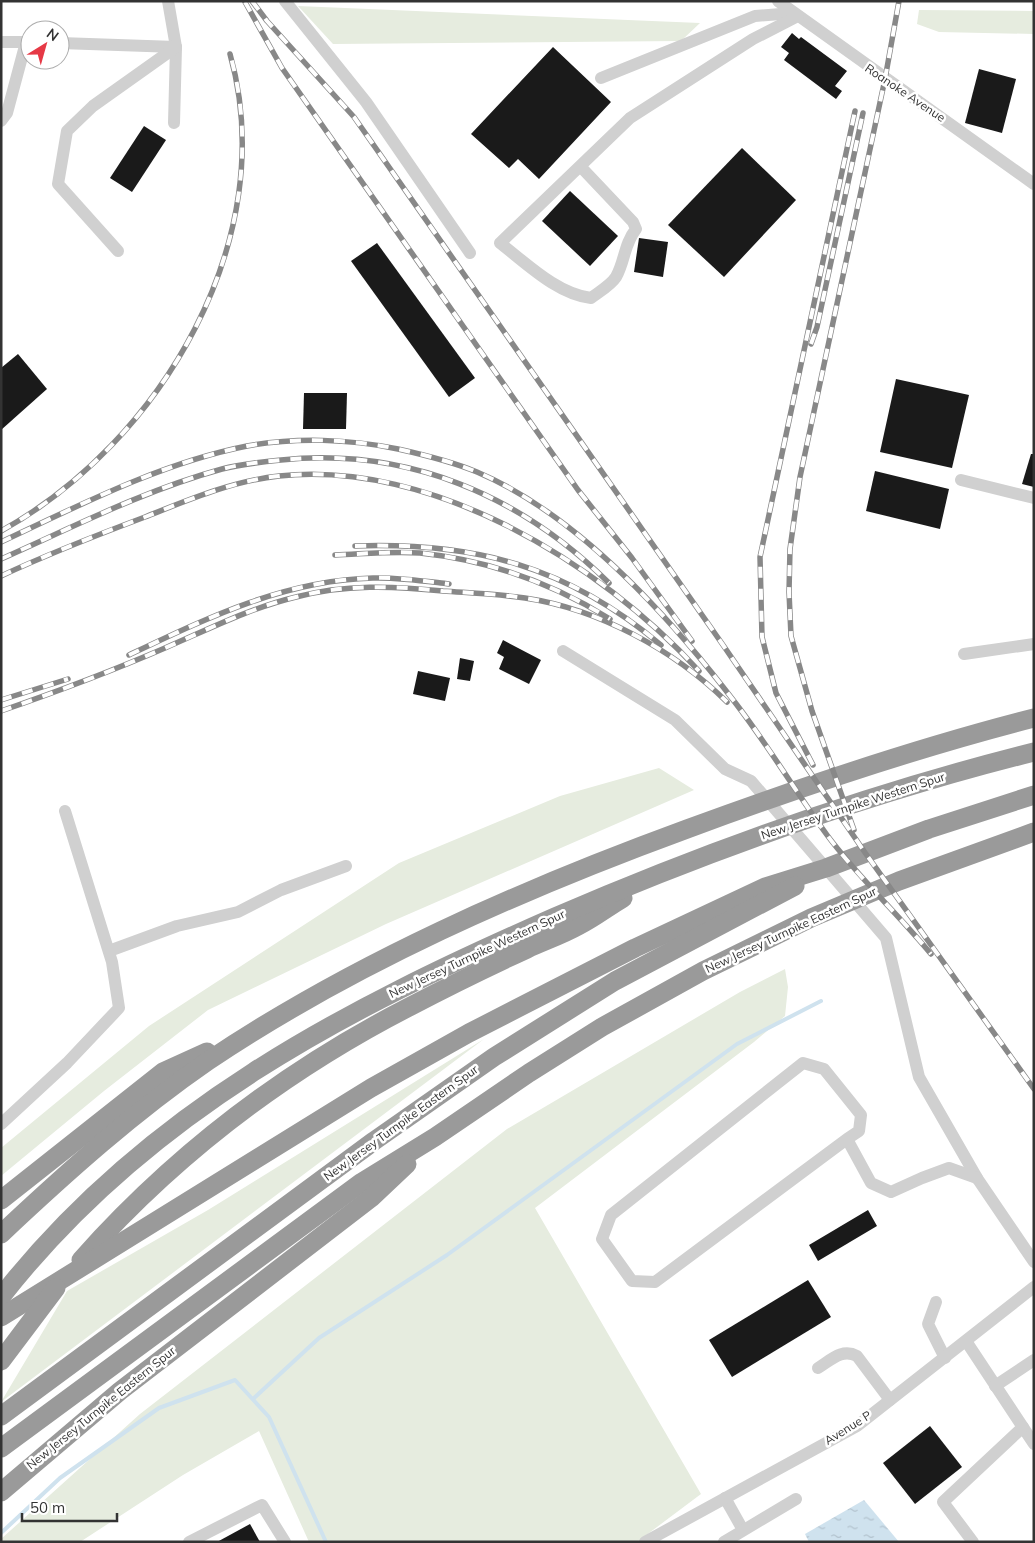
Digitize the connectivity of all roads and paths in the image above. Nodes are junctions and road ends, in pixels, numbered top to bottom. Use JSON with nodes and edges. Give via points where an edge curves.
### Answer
{"nodes":[{"id":1,"x":285,"y":1,"type":"edge"},
{"id":2,"x":778,"y":1,"type":"edge"},
{"id":3,"x":169,"y":5,"type":"edge"},
{"id":4,"x":796,"y":15,"type":"junction"},
{"id":5,"x":1,"y":42,"type":"edge"},
{"id":6,"x":20,"y":42,"type":"edge"},
{"id":7,"x":70,"y":43,"type":"edge"},
{"id":8,"x":176,"y":47,"type":"junction"},
{"id":9,"x":20,"y":69,"type":"edge"},
{"id":10,"x":601,"y":78,"type":"dead end"},
{"id":11,"x":1,"y":121,"type":"edge"},
{"id":12,"x":174,"y":123,"type":"dead end"},
{"id":13,"x":580,"y":166,"type":"junction"},
{"id":14,"x":1034,"y":184,"type":"edge"},
{"id":15,"x":118,"y":251,"type":"dead end"},
{"id":16,"x":470,"y":253,"type":"dead end"},
{"id":17,"x":961,"y":480,"type":"dead end"},
{"id":18,"x":1034,"y":498,"type":"edge"},
{"id":19,"x":1034,"y":644,"type":"edge"},
{"id":20,"x":563,"y":651,"type":"dead end"},
{"id":21,"x":964,"y":654,"type":"dead end"},
{"id":22,"x":1034,"y":718,"type":"edge"},
{"id":23,"x":1034,"y":752,"type":"edge"},
{"id":24,"x":1034,"y":795,"type":"edge"},
{"id":25,"x":65,"y":811,"type":"dead end"},
{"id":26,"x":1034,"y":832,"type":"edge"},
{"id":27,"x":346,"y":866,"type":"dead end"},
{"id":28,"x":664,"y":872,"type":"junction"},
{"id":29,"x":780,"y":888,"type":"junction"},
{"id":30,"x":109,"y":951,"type":"junction"},
{"id":31,"x":265,"y":1025,"type":"junction"},
{"id":32,"x":1,"y":1124,"type":"edge"},
{"id":33,"x":435,"y":1138,"type":"junction"},
{"id":34,"x":846,"y":1140,"type":"junction"},
{"id":35,"x":977,"y":1178,"type":"junction"},
{"id":36,"x":1,"y":1200,"type":"edge"},
{"id":37,"x":1,"y":1234,"type":"edge"},
{"id":38,"x":1034,"y":1262,"type":"edge"},
{"id":39,"x":1034,"y":1287,"type":"edge"},
{"id":40,"x":1,"y":1297,"type":"edge"},
{"id":41,"x":936,"y":1302,"type":"dead end"},
{"id":42,"x":1,"y":1317,"type":"edge"},
{"id":43,"x":966,"y":1341,"type":"junction"},
{"id":44,"x":945,"y":1358,"type":"junction"},
{"id":45,"x":1034,"y":1360,"type":"edge"},
{"id":46,"x":1,"y":1361,"type":"edge"},
{"id":47,"x":818,"y":1368,"type":"dead end"},
{"id":48,"x":996,"y":1386,"type":"junction"},
{"id":49,"x":890,"y":1400,"type":"junction"},
{"id":50,"x":1,"y":1416,"type":"edge"},
{"id":51,"x":1022,"y":1427,"type":"junction"},
{"id":52,"x":1034,"y":1444,"type":"edge"},
{"id":53,"x":1,"y":1448,"type":"edge"},
{"id":54,"x":1,"y":1492,"type":"edge"},
{"id":55,"x":725,"y":1498,"type":"junction"},
{"id":56,"x":796,"y":1499,"type":"dead end"},
{"id":57,"x":743,"y":1530,"type":"junction"},
{"id":58,"x":189,"y":1542,"type":"edge"},
{"id":59,"x":284,"y":1542,"type":"edge"},
{"id":60,"x":645,"y":1542,"type":"edge"},
{"id":61,"x":724,"y":1542,"type":"edge"},
{"id":62,"x":973,"y":1542,"type":"edge"}],
"edges":[{"from":1,"to":16,"type":"street","via":[[366,102]]},
{"from":2,"to":4,"type":"street","name":"Roanoke Avenue"},
{"from":3,"to":8,"type":"street"},
{"from":4,"to":10,"type":"street","via":[[755,16]]},
{"from":4,"to":13,"type":"street","via":[[752,39],[630,118]]},
{"from":4,"to":14,"type":"street","name":"Roanoke Avenue"},
{"from":5,"to":6,"type":"street"},
{"from":7,"to":8,"type":"street"},
{"from":8,"to":12,"type":"street"},
{"from":8,"to":15,"type":"street","via":[[93,106],[67,131],[58,184]]},
{"from":9,"to":11,"type":"street","via":[[7,113]]},
{"from":13,"to":13,"type":"street","via":[[500,243],[550,281],[578,296],[591,298],[614,280],[622,265],[628,240],[636,229]]},
{"from":17,"to":18,"type":"street"},
{"from":19,"to":21,"type":"street"},
{"from":20,"to":35,"type":"street","via":[[675,720],[724,769],[751,781],[886,938],[919,1077]]},
{"from":22,"to":31,"type":"highway","via":[[805,786],[595,864],[458,924],[334,986]]},
{"from":23,"to":28,"type":"highway","name":"New Jersey Turnpike Western Spur","via":[[944,776],[818,816]]},
{"from":24,"to":29,"type":"highway","name":"New Jersey Turnpike Eastern Spur","via":[[956,819]]},
{"from":25,"to":30,"type":"street"},
{"from":26,"to":33,"type":"highway","name":"New Jersey Turnpike Eastern Spur","via":[[890,885],[744,950],[627,1012],[529,1073]]},
{"from":27,"to":30,"type":"street","via":[[281,890],[238,912],[177,926]]},
{"from":28,"to":40,"type":"highway","name":"New Jersey Turnpike Western Spur","via":[[460,959],[358,1010],[263,1064],[190,1114],[131,1162],[64,1225]]},
{"from":28,"to":46,"type":"highway","via":[[579,926],[481,970],[366,1031],[245,1108],[186,1154],[109,1228],[54,1290]]},
{"from":29,"to":42,"type":"highway","name":"New Jersey Turnpike Eastern Spur","via":[[661,935],[461,1038],[371,1088]]},
{"from":29,"to":50,"type":"highway","name":"New Jersey Turnpike Eastern Spur","via":[[616,981],[494,1057],[382,1135]]},
{"from":30,"to":32,"type":"street","via":[[119,1008],[67,1063]]},
{"from":31,"to":36,"type":"highway","via":[[163,1072]]},
{"from":31,"to":37,"type":"highway","via":[[143,1109]]},
{"from":33,"to":53,"type":"highway","name":"New Jersey Turnpike Eastern Spur","via":[[362,1182]]},
{"from":33,"to":54,"type":"highway","name":"New Jersey Turnpike Eastern Spur","via":[[371,1198],[120,1391]]},
{"from":34,"to":34,"type":"street","via":[[655,1282],[632,1281],[602,1239],[611,1215],[803,1063],[824,1069],[861,1115],[858,1131]]},
{"from":34,"to":35,"type":"street","via":[[871,1183],[891,1192],[949,1168]]},
{"from":35,"to":38,"type":"street"},
{"from":39,"to":43,"type":"street","name":"Avenue P"},
{"from":41,"to":44,"type":"street","via":[[928,1324]]},
{"from":43,"to":44,"type":"street","name":"Avenue P"},
{"from":43,"to":48,"type":"street"},
{"from":44,"to":49,"type":"street","name":"Avenue P"},
{"from":45,"to":48,"type":"street"},
{"from":47,"to":49,"type":"street","via":[[842,1353],[850,1352],[857,1356]]},
{"from":48,"to":51,"type":"street"},
{"from":49,"to":55,"type":"street","name":"Avenue P","via":[[857,1426]]},
{"from":51,"to":52,"type":"street"},
{"from":51,"to":62,"type":"street","via":[[943,1502]]},
{"from":55,"to":57,"type":"street"},
{"from":55,"to":60,"type":"street","name":"Avenue P"},
{"from":56,"to":57,"type":"street"},
{"from":57,"to":61,"type":"street"},
{"from":58,"to":59,"type":"street","via":[[262,1505]]}]}
